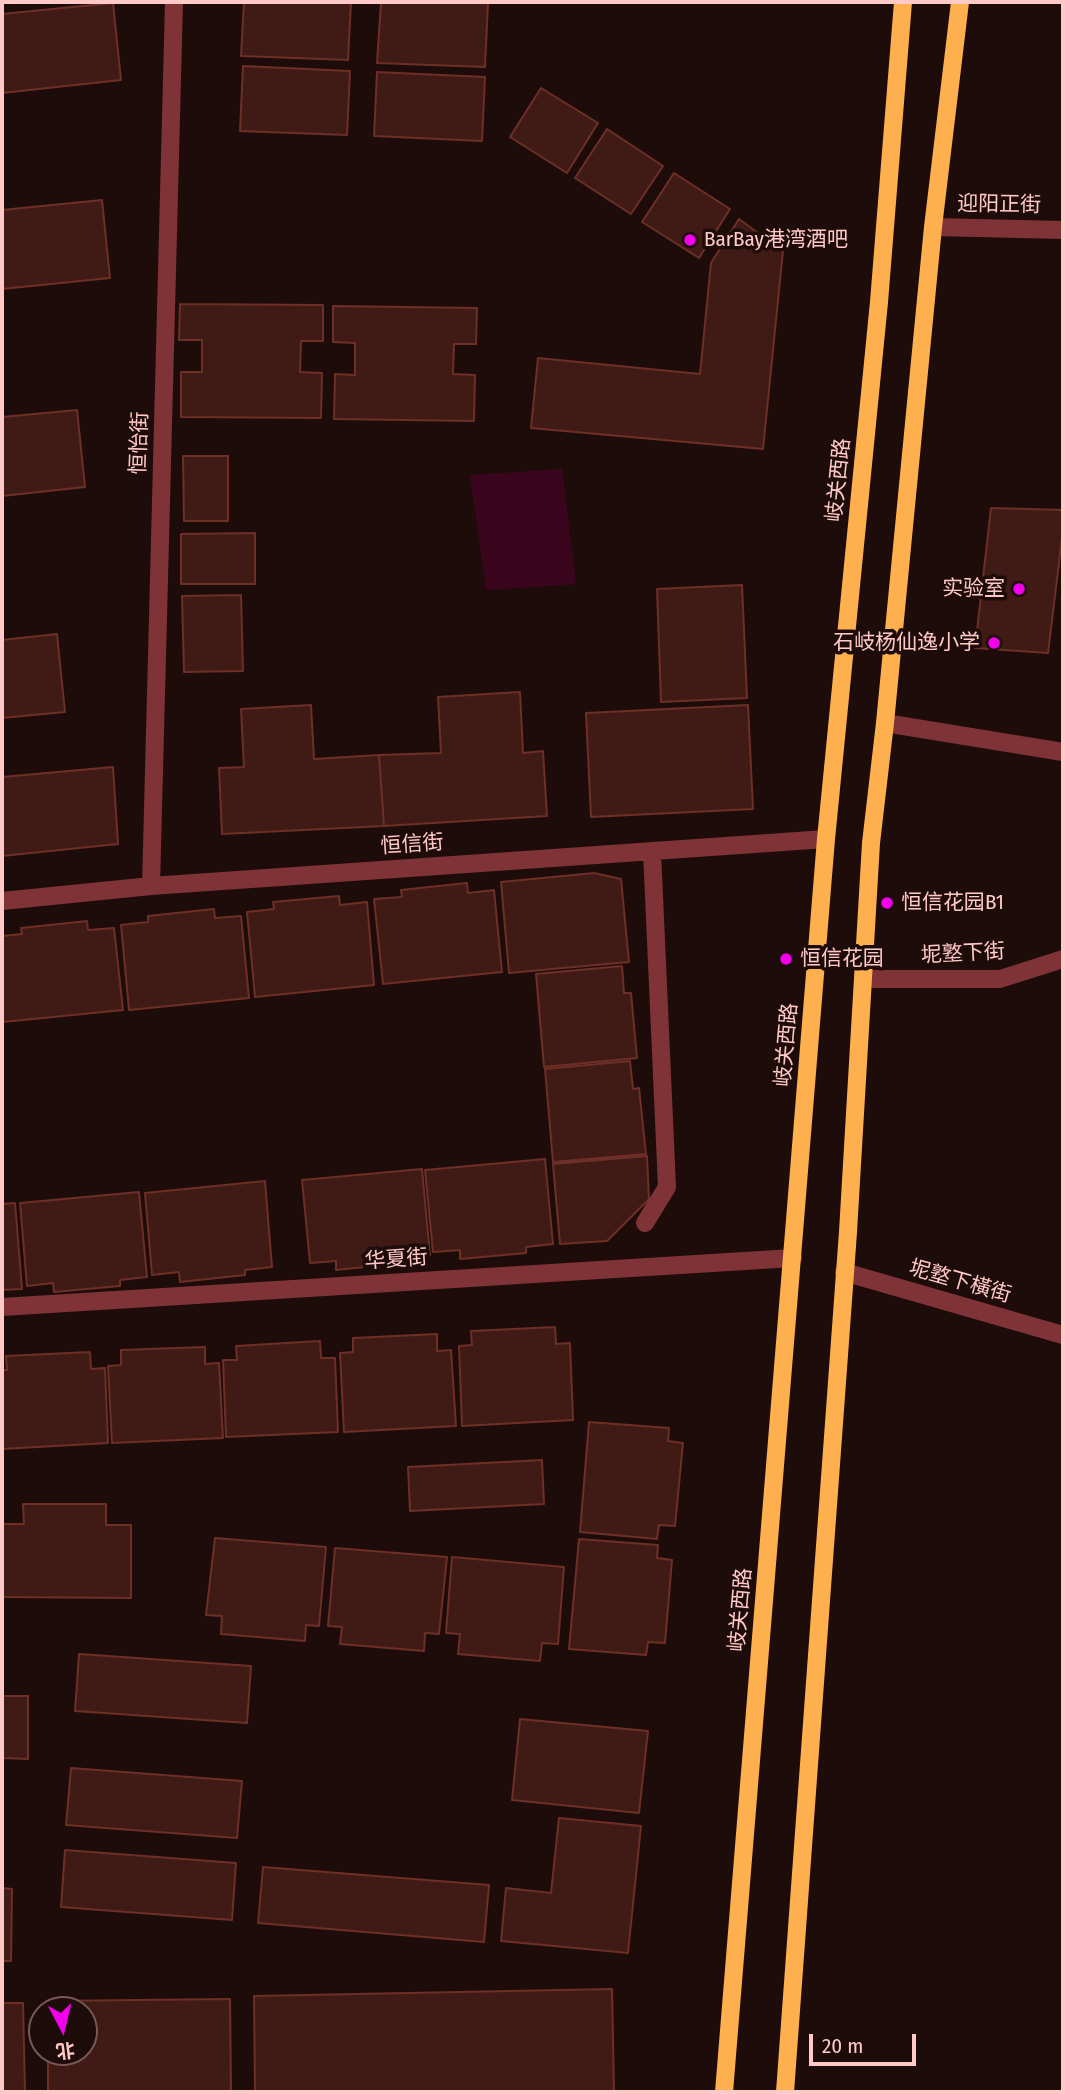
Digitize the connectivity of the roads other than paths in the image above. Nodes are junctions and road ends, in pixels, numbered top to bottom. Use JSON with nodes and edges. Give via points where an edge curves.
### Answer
{"nodes":[{"id":1,"x":174,"y":2,"type":"edge"},
{"id":2,"x":904,"y":2,"type":"edge"},
{"id":3,"x":960,"y":2,"type":"edge"},
{"id":4,"x":933,"y":227,"type":"junction"},
{"id":5,"x":1063,"y":230,"type":"edge"},
{"id":6,"x":886,"y":723,"type":"junction"},
{"id":7,"x":1063,"y":752,"type":"edge"},
{"id":8,"x":826,"y":839,"type":"junction"},
{"id":9,"x":652,"y":851,"type":"junction"},
{"id":10,"x":151,"y":886,"type":"junction"},
{"id":11,"x":2,"y":901,"type":"edge"},
{"id":12,"x":1063,"y":959,"type":"edge"},
{"id":13,"x":863,"y":979,"type":"junction"},
{"id":14,"x":645,"y":1223,"type":"dead end"},
{"id":15,"x":793,"y":1258,"type":"junction"},
{"id":16,"x":844,"y":1272,"type":"junction"},
{"id":17,"x":2,"y":1307,"type":"edge"},
{"id":18,"x":1063,"y":1335,"type":"edge"},
{"id":19,"x":724,"y":2092,"type":"edge"},
{"id":20,"x":785,"y":2092,"type":"edge"}],
"edges":[{"from":1,"to":10,"type":"street","name":"恒怡街"},
{"from":2,"to":8,"type":"main road","name":"岐关西路"},
{"from":3,"to":4,"type":"main road"},
{"from":4,"to":5,"type":"street","name":"迎阳正街"},
{"from":4,"to":6,"type":"main road"},
{"from":6,"to":7,"type":"street"},
{"from":6,"to":13,"type":"main road","via":[[871,843]]},
{"from":8,"to":9,"type":"street","name":"恒信街"},
{"from":8,"to":15,"type":"main road","name":"岐关西路"},
{"from":9,"to":10,"type":"street","name":"恒信街"},
{"from":9,"to":14,"type":"street","via":[[667,1187]]},
{"from":10,"to":11,"type":"street","name":"恒信街"},
{"from":12,"to":13,"type":"street","name":"坭墪下街","via":[[1000,979]]},
{"from":13,"to":16,"type":"main road"},
{"from":15,"to":17,"type":"street","name":"华夏街"},
{"from":15,"to":19,"type":"main road","name":"岐关西路"},
{"from":16,"to":18,"type":"street","name":"坭墪下橫街"},
{"from":16,"to":20,"type":"main road"}]}
